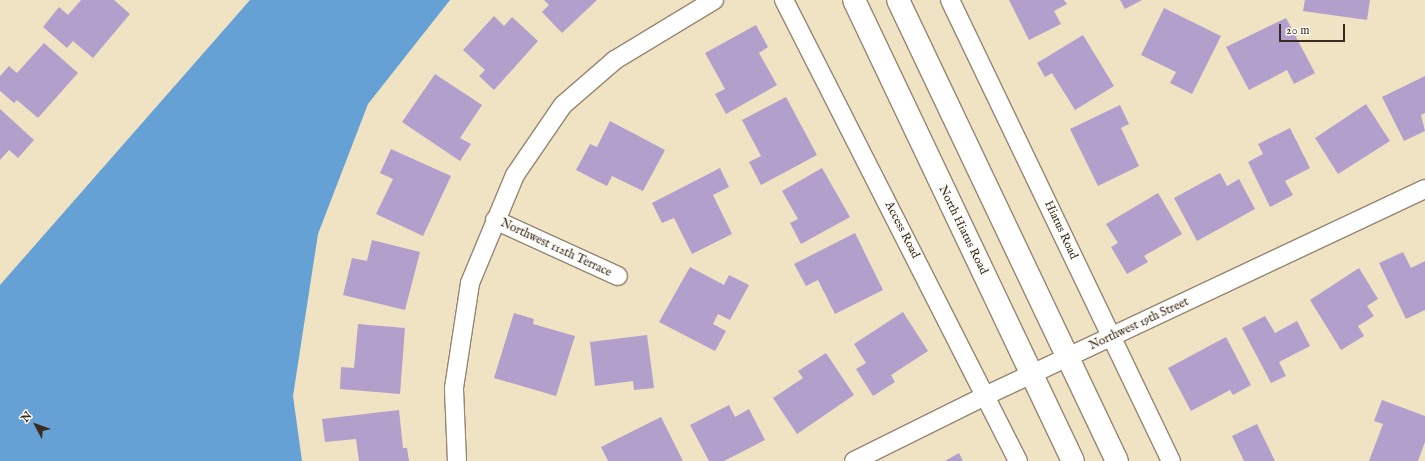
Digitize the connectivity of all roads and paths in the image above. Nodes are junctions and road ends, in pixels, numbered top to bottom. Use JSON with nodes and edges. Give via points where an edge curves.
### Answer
{"nodes":[{"id":1,"x":714,"y":0,"type":"edge"},
{"id":2,"x":784,"y":0,"type":"edge"},
{"id":3,"x":854,"y":0,"type":"edge"},
{"id":4,"x":898,"y":0,"type":"edge"},
{"id":5,"x":950,"y":0,"type":"edge"},
{"id":6,"x":1425,"y":190,"type":"edge"},
{"id":7,"x":495,"y":220,"type":"junction"},
{"id":8,"x":618,"y":276,"type":"dead end"},
{"id":9,"x":1112,"y":337,"type":"junction"},
{"id":10,"x":1068,"y":357,"type":"junction"},
{"id":11,"x":1032,"y":374,"type":"junction"},
{"id":12,"x":987,"y":395,"type":"junction"},
{"id":13,"x":456,"y":461,"type":"edge"},
{"id":14,"x":854,"y":461,"type":"edge"},
{"id":15,"x":1018,"y":461,"type":"edge"},
{"id":16,"x":1073,"y":461,"type":"edge"},
{"id":17,"x":1117,"y":461,"type":"edge"},
{"id":18,"x":1171,"y":461,"type":"edge"}],
"edges":[{"from":1,"to":7,"type":"street","via":[[615,60],[563,105],[514,175]]},
{"from":2,"to":12,"type":"street","name":"Access Road"},
{"from":3,"to":11,"type":"main road","name":"North Hiatus Road"},
{"from":4,"to":10,"type":"main road"},
{"from":5,"to":9,"type":"street","name":"Hiatus Road"},
{"from":6,"to":9,"type":"street","name":"Northwest 19th Street"},
{"from":7,"to":8,"type":"street","name":"Northwest 112th Terrace"},
{"from":7,"to":13,"type":"street","via":[[470,283],[454,388]]},
{"from":9,"to":10,"type":"street","name":"Northwest 19th Street"},
{"from":9,"to":18,"type":"street","name":"Hiatus Road"},
{"from":10,"to":11,"type":"street","name":"Northwest 19th Street"},
{"from":10,"to":17,"type":"main road"},
{"from":11,"to":12,"type":"street","name":"Northwest 19th Street"},
{"from":11,"to":16,"type":"main road","name":"North Hiatus Road"},
{"from":12,"to":14,"type":"street","name":"Northwest 19th Street"},
{"from":12,"to":15,"type":"street","name":"Access Road"}]}
